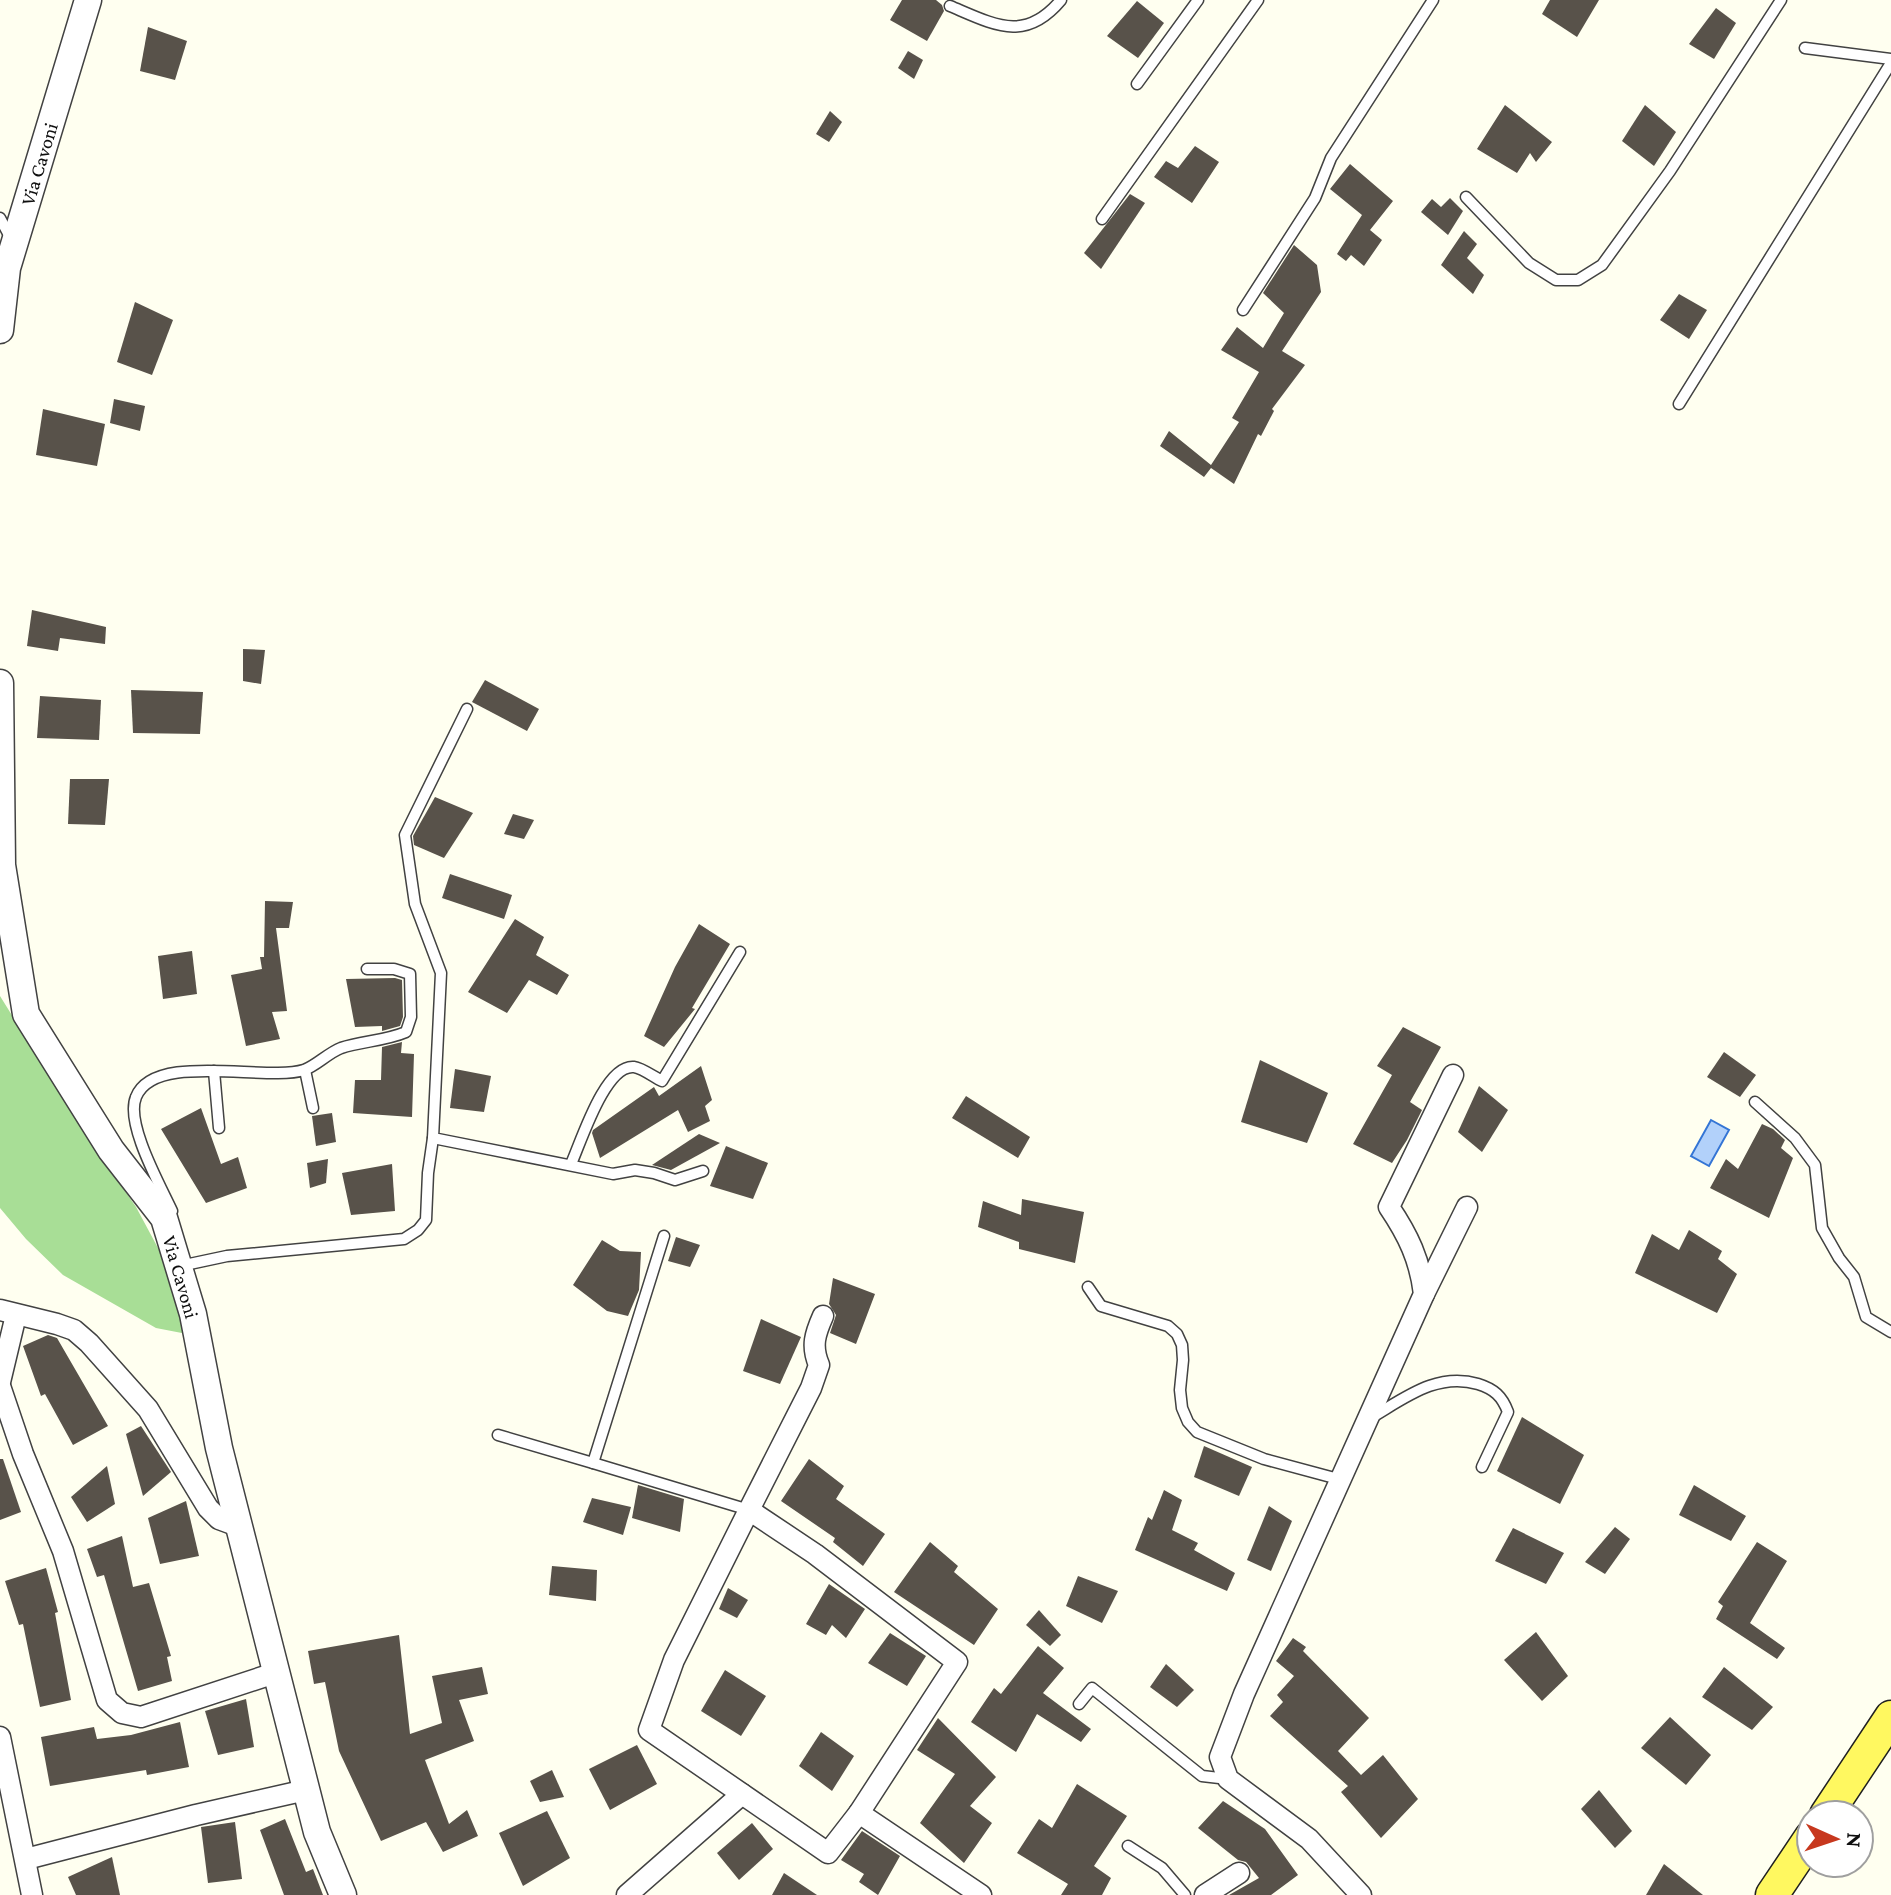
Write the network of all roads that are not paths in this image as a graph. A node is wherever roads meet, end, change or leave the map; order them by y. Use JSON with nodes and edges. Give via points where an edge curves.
{"nodes":[{"id":1,"x":88,"y":0,"type":"edge"},
{"id":2,"x":1061,"y":0,"type":"edge"},
{"id":3,"x":1198,"y":0,"type":"edge"},
{"id":4,"x":1258,"y":0,"type":"edge"},
{"id":5,"x":1433,"y":0,"type":"edge"},
{"id":6,"x":1781,"y":0,"type":"edge"},
{"id":7,"x":950,"y":6,"type":"dead end"},
{"id":8,"x":1805,"y":48,"type":"dead end"},
{"id":9,"x":1891,"y":61,"type":"edge"},
{"id":10,"x":1137,"y":84,"type":"dead end"},
{"id":11,"x":1466,"y":197,"type":"dead end"},
{"id":12,"x":0,"y":218,"type":"edge"},
{"id":13,"x":1102,"y":219,"type":"dead end"},
{"id":14,"x":14,"y":245,"type":"junction"},
{"id":15,"x":1243,"y":310,"type":"dead end"},
{"id":16,"x":0,"y":330,"type":"edge"},
{"id":17,"x":1679,"y":404,"type":"dead end"},
{"id":18,"x":0,"y":683,"type":"edge"},
{"id":19,"x":467,"y":709,"type":"dead end"},
{"id":20,"x":740,"y":952,"type":"dead end"},
{"id":21,"x":367,"y":969,"type":"dead end"},
{"id":22,"x":305,"y":1070,"type":"junction"},
{"id":23,"x":214,"y":1071,"type":"junction"},
{"id":24,"x":1453,"y":1075,"type":"dead end"},
{"id":25,"x":1755,"y":1102,"type":"dead end"},
{"id":26,"x":313,"y":1108,"type":"dead end"},
{"id":27,"x":219,"y":1128,"type":"dead end"},
{"id":28,"x":433,"y":1138,"type":"junction"},
{"id":29,"x":571,"y":1164,"type":"junction"},
{"id":30,"x":703,"y":1171,"type":"dead end"},
{"id":31,"x":1467,"y":1207,"type":"dead end"},
{"id":32,"x":664,"y":1236,"type":"dead end"},
{"id":33,"x":177,"y":1261,"type":"junction"},
{"id":34,"x":1088,"y":1287,"type":"dead end"},
{"id":35,"x":1424,"y":1294,"type":"junction"},
{"id":36,"x":8,"y":1313,"type":"edge"},
{"id":37,"x":823,"y":1316,"type":"dead end"},
{"id":38,"x":1891,"y":1332,"type":"edge"},
{"id":39,"x":0,"y":1384,"type":"edge"},
{"id":40,"x":1368,"y":1420,"type":"junction"},
{"id":41,"x":498,"y":1435,"type":"dead end"},
{"id":42,"x":593,"y":1463,"type":"junction"},
{"id":43,"x":1482,"y":1467,"type":"dead end"},
{"id":44,"x":1342,"y":1480,"type":"junction"},
{"id":45,"x":749,"y":1510,"type":"junction"},
{"id":46,"x":238,"y":1526,"type":"junction"},
{"id":47,"x":275,"y":1673,"type":"junction"},
{"id":48,"x":1079,"y":1704,"type":"dead end"},
{"id":49,"x":1886,"y":1734,"type":"edge"},
{"id":50,"x":0,"y":1737,"type":"edge"},
{"id":51,"x":1228,"y":1779,"type":"junction"},
{"id":52,"x":306,"y":1790,"type":"junction"},
{"id":53,"x":742,"y":1794,"type":"junction"},
{"id":54,"x":1838,"y":1799,"type":"edge"},
{"id":55,"x":859,"y":1813,"type":"junction"},
{"id":56,"x":1128,"y":1846,"type":"dead end"},
{"id":57,"x":26,"y":1859,"type":"junction"},
{"id":58,"x":1795,"y":1861,"type":"edge"},
{"id":59,"x":1239,"y":1873,"type":"dead end"},
{"id":60,"x":32,"y":1895,"type":"edge"},
{"id":61,"x":343,"y":1895,"type":"edge"},
{"id":62,"x":627,"y":1895,"type":"edge"},
{"id":63,"x":981,"y":1895,"type":"edge"},
{"id":64,"x":1185,"y":1895,"type":"edge"},
{"id":65,"x":1205,"y":1895,"type":"edge"},
{"id":66,"x":1361,"y":1895,"type":"edge"},
{"id":67,"x":1772,"y":1895,"type":"edge"}],
"edges":[{"from":1,"to":14,"type":"street","name":"Via Cavoni"},
{"from":2,"to":7,"type":"lane","via":[[1046,18],[1007,28]]},
{"from":3,"to":10,"type":"lane"},
{"from":4,"to":13,"type":"lane"},
{"from":5,"to":15,"type":"lane","via":[[1331,158],[1315,198]]},
{"from":6,"to":11,"type":"lane","via":[[1602,265],[1578,280],[1556,280],[1529,263]]},
{"from":8,"to":9,"type":"lane"},
{"from":9,"to":17,"type":"lane"},
{"from":12,"to":14,"type":"lane"},
{"from":14,"to":16,"type":"street","name":"Via Cavoni"},
{"from":18,"to":33,"type":"street","name":"Via Cavoni","via":[[2,865],[26,1014],[111,1150],[164,1218]]},
{"from":19,"to":28,"type":"lane","via":[[405,835],[415,904],[441,973]]},
{"from":20,"to":29,"type":"lane","via":[[662,1081],[635,1067],[608,1080]]},
{"from":21,"to":22,"type":"lane","via":[[410,974],[406,1032],[340,1048]]},
{"from":22,"to":23,"type":"lane"},
{"from":22,"to":26,"type":"lane"},
{"from":23,"to":27,"type":"lane"},
{"from":23,"to":33,"type":"lane","via":[[155,1077],[136,1094],[132,1111],[179,1233]]},
{"from":24,"to":35,"type":"street","via":[[1389,1207],[1421,1269]]},
{"from":25,"to":38,"type":"lane","via":[[1815,1165],[1822,1228],[1854,1277],[1866,1317]]},
{"from":28,"to":29,"type":"lane"},
{"from":28,"to":33,"type":"lane","via":[[426,1220],[404,1239]]},
{"from":29,"to":30,"type":"lane","via":[[613,1174],[645,1171],[675,1180]]},
{"from":31,"to":35,"type":"street"},
{"from":32,"to":42,"type":"lane"},
{"from":33,"to":46,"type":"street","name":"Via Cavoni"},
{"from":34,"to":44,"type":"lane","via":[[1101,1306],[1168,1326],[1177,1334],[1182,1345],[1182,1408],[1197,1432],[1264,1459]]},
{"from":35,"to":40,"type":"street"},
{"from":36,"to":39,"type":"street"},
{"from":36,"to":46,"type":"street","via":[[74,1330],[89,1343],[148,1409],[208,1508]]},
{"from":37,"to":45,"type":"street","via":[[815,1336],[813,1351],[819,1365],[811,1388]]},
{"from":39,"to":47,"type":"street","via":[[63,1551],[107,1700],[122,1713],[141,1717]]},
{"from":40,"to":43,"type":"lane","via":[[1439,1382],[1455,1380],[1492,1389],[1508,1412]]},
{"from":40,"to":44,"type":"street"},
{"from":41,"to":42,"type":"lane"},
{"from":42,"to":45,"type":"lane"},
{"from":44,"to":51,"type":"street","via":[[1244,1694],[1220,1757]]},
{"from":45,"to":53,"type":"street","via":[[674,1660],[649,1730]]},
{"from":45,"to":55,"type":"street","via":[[957,1662]]},
{"from":46,"to":47,"type":"street","name":"Via Cavoni"},
{"from":47,"to":52,"type":"street","name":"Via Cavoni"},
{"from":48,"to":51,"type":"lane","via":[[1092,1688],[1202,1776]]},
{"from":49,"to":54,"type":"main road"},
{"from":50,"to":57,"type":"street"},
{"from":51,"to":66,"type":"street","via":[[1309,1839]]},
{"from":52,"to":57,"type":"street"},
{"from":52,"to":61,"type":"street","name":"Via Cavoni"},
{"from":53,"to":55,"type":"street","via":[[828,1853]]},
{"from":53,"to":62,"type":"street"},
{"from":55,"to":63,"type":"street"},
{"from":56,"to":64,"type":"lane","via":[[1162,1868]]},
{"from":57,"to":60,"type":"street"},
{"from":58,"to":67,"type":"main road"},
{"from":59,"to":65,"type":"street"}]}
